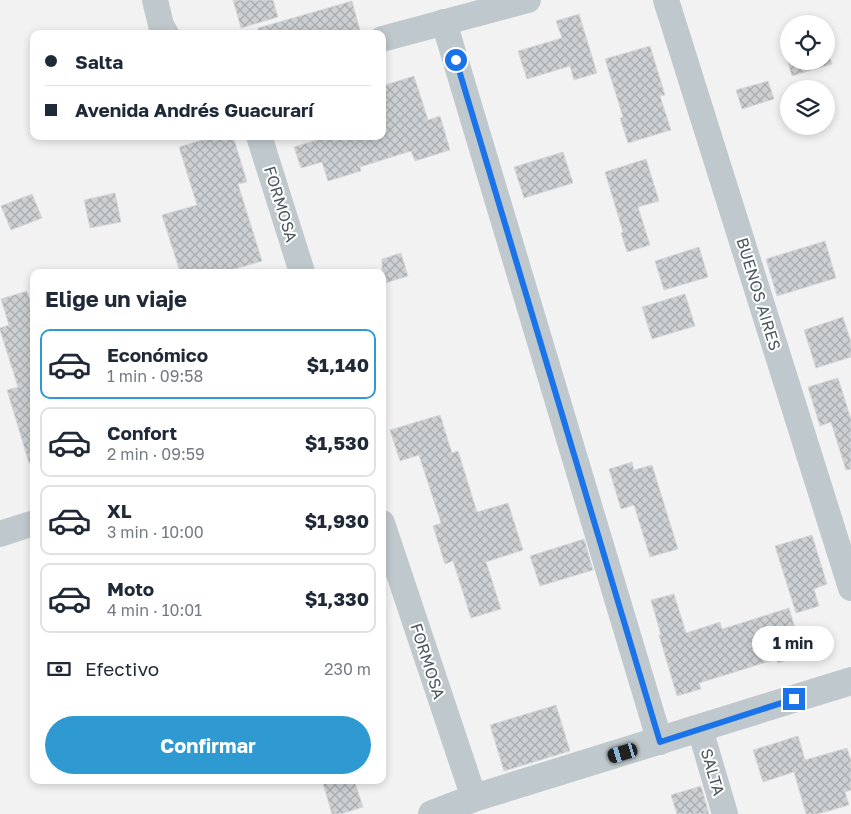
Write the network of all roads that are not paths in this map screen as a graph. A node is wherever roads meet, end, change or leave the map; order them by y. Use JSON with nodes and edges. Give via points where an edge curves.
{"nodes":[{"id":1,"x":155,"y":0,"type":"edge"},
{"id":2,"x":528,"y":0,"type":"edge"},
{"id":3,"x":666,"y":0,"type":"edge"},
{"id":4,"x":444,"y":22,"type":"junction"},
{"id":5,"x":164,"y":30,"type":"edge"},
{"id":6,"x":386,"y":37,"type":"edge"},
{"id":7,"x":260,"y":140,"type":"edge"},
{"id":8,"x":301,"y":269,"type":"edge"},
{"id":9,"x":30,"y":524,"type":"edge"},
{"id":10,"x":0,"y":534,"type":"edge"},
{"id":11,"x":386,"y":535,"type":"edge"},
{"id":12,"x":851,"y":588,"type":"edge"},
{"id":13,"x":851,"y":681,"type":"edge"},
{"id":14,"x":700,"y":729,"type":"junction"},
{"id":15,"x":660,"y":742,"type":"junction"},
{"id":16,"x":474,"y":798,"type":"junction"},
{"id":17,"x":438,"y":813,"type":"edge"},
{"id":18,"x":725,"y":814,"type":"edge"}],
"edges":[{"from":1,"to":5,"type":"street"},
{"from":2,"to":4,"type":"street"},
{"from":3,"to":12,"type":"street","name":"BUENOS AIRES"},
{"from":4,"to":6,"type":"street"},
{"from":4,"to":15,"type":"street"},
{"from":7,"to":8,"type":"street","name":"FORMOSA"},
{"from":9,"to":10,"type":"street"},
{"from":11,"to":16,"type":"street","name":"FORMOSA"},
{"from":13,"to":14,"type":"street"},
{"from":14,"to":15,"type":"street"},
{"from":14,"to":18,"type":"street","name":"SALTA"},
{"from":15,"to":16,"type":"street"},
{"from":16,"to":17,"type":"street"}]}
